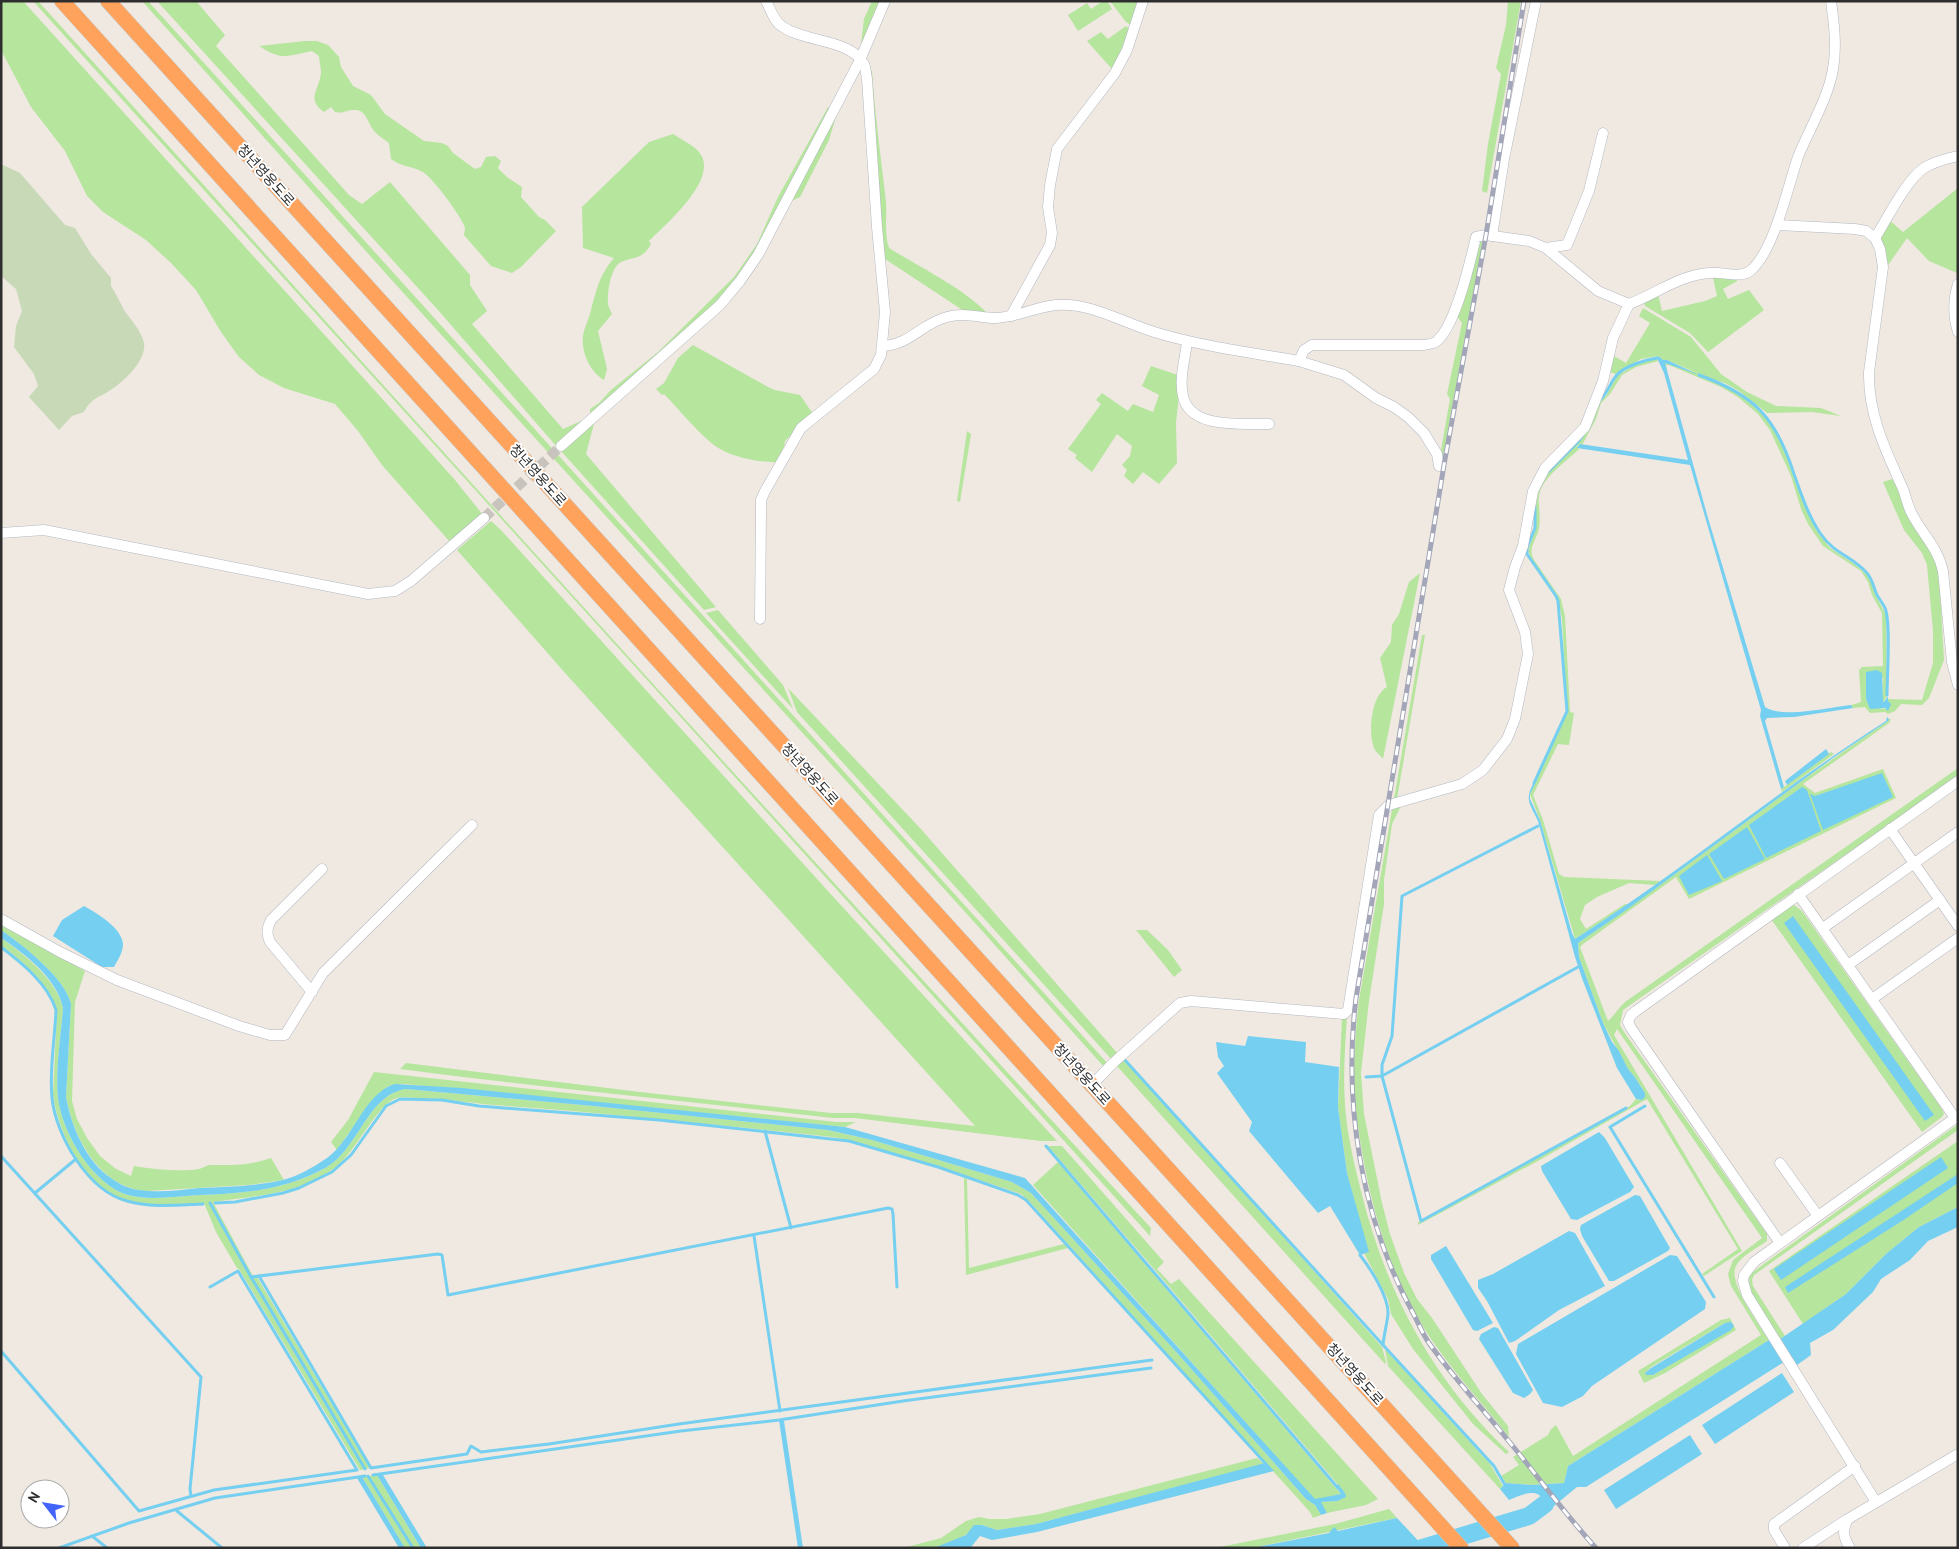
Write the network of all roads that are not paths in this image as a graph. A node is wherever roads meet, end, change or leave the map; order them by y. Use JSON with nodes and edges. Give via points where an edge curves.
{"nodes":[{"id":1,"x":62,"y":1,"type":"edge"},
{"id":2,"x":108,"y":1,"type":"edge"},
{"id":3,"x":766,"y":1,"type":"edge"},
{"id":4,"x":885,"y":1,"type":"edge"},
{"id":5,"x":1143,"y":1,"type":"edge"},
{"id":6,"x":1536,"y":1,"type":"edge"},
{"id":7,"x":1830,"y":1,"type":"edge"},
{"id":8,"x":860,"y":60,"type":"junction"},
{"id":9,"x":1603,"y":132,"type":"dead end"},
{"id":10,"x":1958,"y":156,"type":"edge"},
{"id":11,"x":1777,"y":225,"type":"junction"},
{"id":12,"x":1492,"y":236,"type":"junction"},
{"id":13,"x":1875,"y":238,"type":"junction"},
{"id":14,"x":1546,"y":248,"type":"junction"},
{"id":15,"x":1958,"y":284,"type":"edge"},
{"id":16,"x":1629,"y":304,"type":"junction"},
{"id":17,"x":1011,"y":316,"type":"junction"},
{"id":18,"x":1958,"y":332,"type":"edge"},
{"id":19,"x":1187,"y":342,"type":"junction"},
{"id":20,"x":883,"y":346,"type":"junction"},
{"id":21,"x":1299,"y":361,"type":"junction"},
{"id":22,"x":1269,"y":424,"type":"dead end"},
{"id":23,"x":561,"y":446,"type":"tunnel mouth"},
{"id":24,"x":1439,"y":466,"type":"dead end"},
{"id":25,"x":484,"y":518,"type":"tunnel mouth"},
{"id":26,"x":1,"y":533,"type":"edge"},
{"id":27,"x":760,"y":619,"type":"dead end"},
{"id":28,"x":1958,"y":685,"type":"edge"},
{"id":29,"x":1958,"y":781,"type":"edge"},
{"id":30,"x":472,"y":825,"type":"dead end"},
{"id":31,"x":1890,"y":829,"type":"junction"},
{"id":32,"x":1958,"y":832,"type":"edge"},
{"id":33,"x":1914,"y":864,"type":"junction"},
{"id":34,"x":322,"y":869,"type":"dead end"},
{"id":35,"x":1798,"y":894,"type":"junction"},
{"id":36,"x":1940,"y":900,"type":"junction"},
{"id":37,"x":1,"y":918,"type":"edge"},
{"id":38,"x":1958,"y":926,"type":"edge"},
{"id":39,"x":1823,"y":928,"type":"junction"},
{"id":40,"x":1958,"y":938,"type":"edge"},
{"id":41,"x":1848,"y":965,"type":"junction"},
{"id":42,"x":312,"y":992,"type":"junction"},
{"id":43,"x":1872,"y":999,"type":"junction"},
{"id":44,"x":1092,"y":1085,"type":"junction"},
{"id":45,"x":1956,"y":1117,"type":"edge"},
{"id":46,"x":1780,"y":1163,"type":"dead end"},
{"id":47,"x":1818,"y":1216,"type":"junction"},
{"id":48,"x":1780,"y":1243,"type":"junction"},
{"id":49,"x":1958,"y":1454,"type":"edge"},
{"id":50,"x":1854,"y":1466,"type":"junction"},
{"id":51,"x":1876,"y":1502,"type":"junction"},
{"id":52,"x":1848,"y":1519,"type":"junction"},
{"id":53,"x":1461,"y":1548,"type":"edge"},
{"id":54,"x":1512,"y":1548,"type":"edge"},
{"id":55,"x":1785,"y":1548,"type":"edge"},
{"id":56,"x":1803,"y":1548,"type":"edge"},
{"id":57,"x":1850,"y":1548,"type":"edge"}],
"edges":[{"from":1,"to":53,"type":"highway"},
{"from":2,"to":44,"type":"highway","name":"청년영웅도로"},
{"from":3,"to":8,"type":"street","via":[[782,27],[844,48]]},
{"from":4,"to":8,"type":"street"},
{"from":5,"to":17,"type":"street","via":[[1127,50],[1115,73],[1057,148],[1048,206],[1052,233],[1050,244]]},
{"from":6,"to":12,"type":"street"},
{"from":7,"to":11,"type":"street","via":[[1834,68],[1798,157]]},
{"from":8,"to":20,"type":"street","via":[[867,79],[886,312]]},
{"from":8,"to":23,"type":"street","via":[[758,255],[740,282],[720,305]]},
{"from":9,"to":14,"type":"street","via":[[1589,191],[1568,245]]},
{"from":10,"to":13,"type":"street","via":[[1922,169],[1905,189]]},
{"from":11,"to":13,"type":"street","via":[[1855,229],[1866,231]]},
{"from":11,"to":16,"type":"street","via":[[1760,260],[1749,272],[1710,272],[1662,287]]},
{"from":12,"to":14,"type":"street","via":[[1529,241]]},
{"from":12,"to":21,"type":"street","via":[[1476,238],[1454,309],[1446,330],[1437,342],[1424,345],[1312,345],[1304,350]]},
{"from":13,"to":28,"type":"street","via":[[1883,267],[1869,372],[1873,414],[1911,513],[1940,557],[1952,662]]},
{"from":14,"to":16,"type":"street","via":[[1598,291]]},
{"from":15,"to":18,"type":"street","via":[[1954,304]]},
{"from":16,"to":44,"type":"street","via":[[1613,338],[1603,381],[1585,427],[1544,468],[1533,491],[1523,546],[1510,590],[1525,632],[1528,654],[1515,719],[1507,739],[1483,770],[1462,784],[1389,805],[1379,815],[1348,1010],[1344,1014],[1191,1001],[1180,1003]]},
{"from":17,"to":19,"type":"street","via":[[1055,305],[1073,305]]},
{"from":17,"to":20,"type":"street","via":[[948,316],[895,346]]},
{"from":19,"to":21,"type":"street"},
{"from":19,"to":22,"type":"street","via":[[1182,383],[1188,410],[1202,419]]},
{"from":20,"to":27,"type":"street","via":[[874,369],[801,428],[765,491],[761,500]]},
{"from":21,"to":24,"type":"street","via":[[1344,375],[1408,417],[1424,433],[1437,454]]},
{"from":25,"to":26,"type":"street","via":[[411,581],[395,591],[368,594],[44,530]]},
{"from":29,"to":31,"type":"street"},
{"from":30,"to":42,"type":"street","via":[[323,973]]},
{"from":31,"to":33,"type":"street"},
{"from":31,"to":35,"type":"street"},
{"from":32,"to":33,"type":"street"},
{"from":33,"to":36,"type":"street"},
{"from":33,"to":39,"type":"street"},
{"from":34,"to":42,"type":"street","via":[[271,920],[267,928],[270,942]]},
{"from":35,"to":39,"type":"street"},
{"from":35,"to":48,"type":"street","via":[[1631,1015],[1628,1022]]},
{"from":36,"to":38,"type":"street"},
{"from":36,"to":41,"type":"street"},
{"from":37,"to":42,"type":"street","via":[[116,980],[270,1035],[285,1035]]},
{"from":39,"to":41,"type":"street"},
{"from":40,"to":43,"type":"street"},
{"from":41,"to":43,"type":"street"},
{"from":43,"to":45,"type":"street"},
{"from":44,"to":54,"type":"highway","name":"청년영웅도로"},
{"from":45,"to":47,"type":"street"},
{"from":46,"to":47,"type":"street"},
{"from":47,"to":48,"type":"street"},
{"from":48,"to":50,"type":"street","via":[[1748,1268],[1743,1281],[1747,1295]]},
{"from":49,"to":51,"type":"street"},
{"from":50,"to":51,"type":"street"},
{"from":50,"to":55,"type":"street","via":[[1774,1524]]},
{"from":51,"to":52,"type":"street"},
{"from":52,"to":56,"type":"street"},
{"from":52,"to":57,"type":"street","via":[[1843,1535]]}]}
